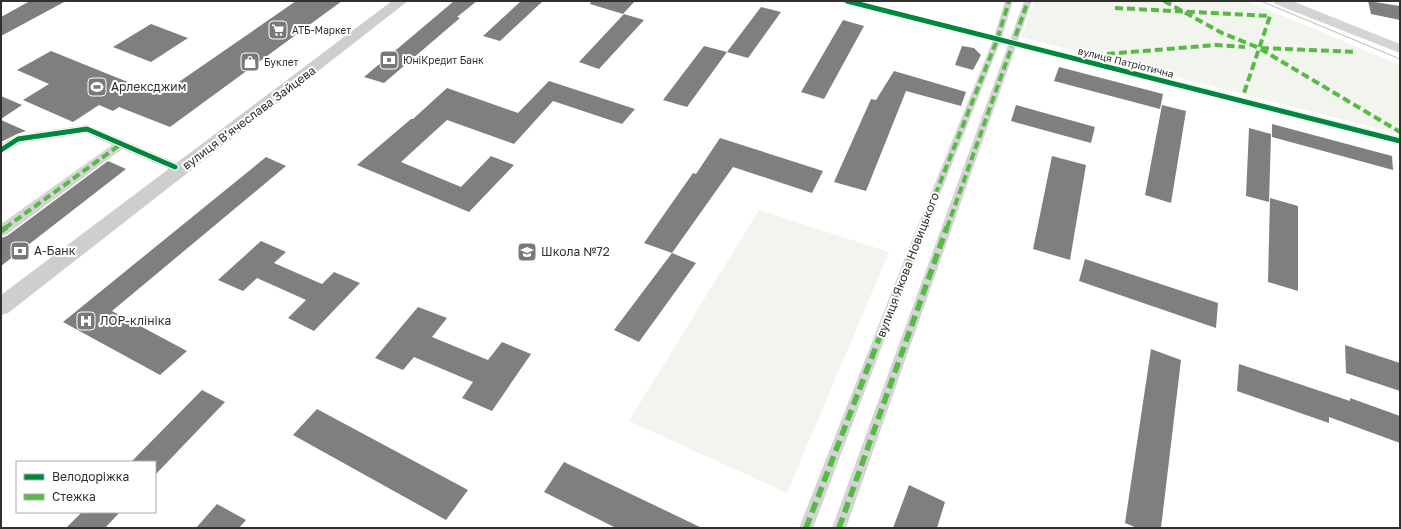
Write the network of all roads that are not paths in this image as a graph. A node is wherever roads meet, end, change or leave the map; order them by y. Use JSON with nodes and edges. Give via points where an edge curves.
{"nodes":[{"id":1,"x":393,"y":1,"type":"edge"},
{"id":2,"x":401,"y":1,"type":"edge"},
{"id":3,"x":847,"y":1,"type":"edge"},
{"id":4,"x":1009,"y":1,"type":"edge"},
{"id":5,"x":1028,"y":1,"type":"edge"},
{"id":6,"x":1280,"y":1,"type":"edge"},
{"id":7,"x":997,"y":40,"type":"junction"},
{"id":8,"x":1013,"y":44,"type":"junction"},
{"id":9,"x":1400,"y":49,"type":"edge"},
{"id":10,"x":1400,"y":141,"type":"edge"},
{"id":11,"x":121,"y":144,"type":"junction"},
{"id":12,"x":1,"y":150,"type":"edge"},
{"id":13,"x":175,"y":167,"type":"junction"},
{"id":14,"x":1,"y":231,"type":"edge"},
{"id":15,"x":1,"y":293,"type":"edge"},
{"id":16,"x":1,"y":307,"type":"edge"},
{"id":17,"x":806,"y":528,"type":"edge"},
{"id":18,"x":839,"y":528,"type":"edge"}],
"edges":[{"from":1,"to":13,"type":"main road","name":"вулиця Вʼячеслава Зайцева"},
{"from":2,"to":16,"type":"main road","name":"вулиця Вʼячеслава Зайцева"},
{"from":3,"to":7,"type":"street","name":"вулиця Патріотична"},
{"from":4,"to":7,"type":"street","name":"вулиця Якова Новицького"},
{"from":5,"to":8,"type":"street","name":"вулиця Якова Новицького"},
{"from":6,"to":9,"type":"street"},
{"from":7,"to":8,"type":"street","name":"вулиця Патріотична"},
{"from":7,"to":17,"type":"street","name":"вулиця Якова Новицького"},
{"from":8,"to":10,"type":"street","name":"вулиця Патріотична"},
{"from":8,"to":18,"type":"street","name":"вулиця Якова Новицького"},
{"from":11,"to":12,"type":"street","via":[[87,129],[18,139]]},
{"from":11,"to":13,"type":"street"},
{"from":11,"to":14,"type":"street"},
{"from":13,"to":15,"type":"main road","name":"вулиця Вʼячеслава Зайцева"}]}
